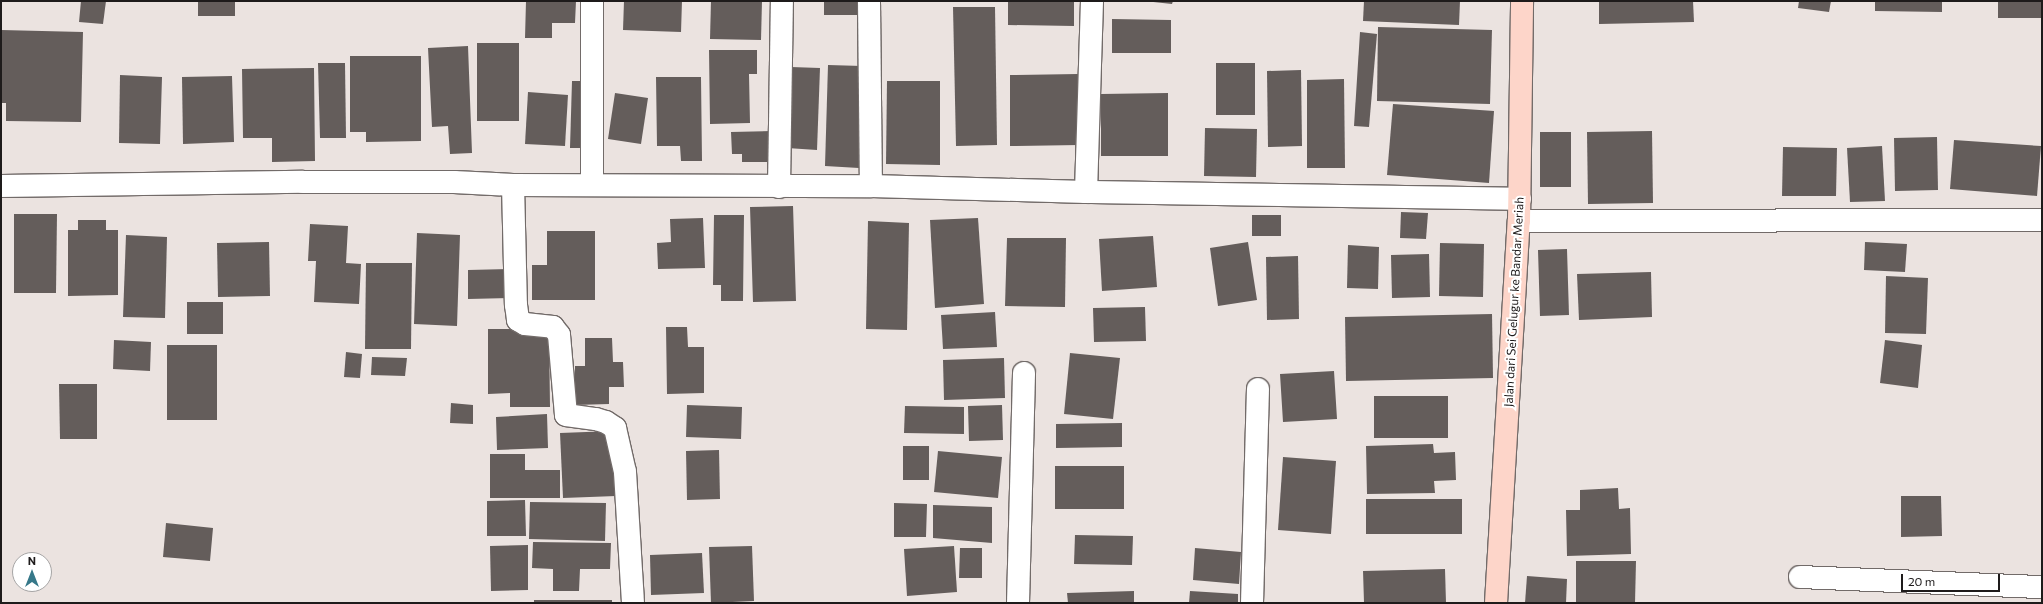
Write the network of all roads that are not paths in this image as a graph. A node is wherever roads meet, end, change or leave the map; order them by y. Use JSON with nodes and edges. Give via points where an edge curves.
{"nodes":[{"id":1,"x":592,"y":1,"type":"edge"},
{"id":2,"x":782,"y":1,"type":"edge"},
{"id":3,"x":869,"y":1,"type":"edge"},
{"id":4,"x":1092,"y":1,"type":"edge"},
{"id":5,"x":1522,"y":1,"type":"edge"},
{"id":6,"x":592,"y":184,"type":"junction"},
{"id":7,"x":513,"y":185,"type":"junction"},
{"id":8,"x":1,"y":186,"type":"edge"},
{"id":9,"x":871,"y":186,"type":"junction"},
{"id":10,"x":779,"y":187,"type":"junction"},
{"id":11,"x":1086,"y":192,"type":"junction"},
{"id":12,"x":1520,"y":199,"type":"junction"},
{"id":13,"x":2042,"y":220,"type":"edge"},
{"id":14,"x":1519,"y":222,"type":"junction"},
{"id":15,"x":1024,"y":373,"type":"dead end"},
{"id":16,"x":1258,"y":389,"type":"dead end"},
{"id":17,"x":1800,"y":577,"type":"dead end"},
{"id":18,"x":2042,"y":587,"type":"edge"},
{"id":19,"x":633,"y":603,"type":"edge"},
{"id":20,"x":1018,"y":603,"type":"edge"},
{"id":21,"x":1252,"y":603,"type":"edge"},
{"id":22,"x":1496,"y":603,"type":"edge"}],
"edges":[{"from":1,"to":6,"type":"street"},
{"from":2,"to":10,"type":"street"},
{"from":3,"to":9,"type":"street"},
{"from":4,"to":11,"type":"street"},
{"from":5,"to":12,"type":"main road","name":"Jalan dari Sei Gelugur ke Bandar Meriah"},
{"from":6,"to":7,"type":"street"},
{"from":6,"to":10,"type":"street"},
{"from":7,"to":8,"type":"street","via":[[454,182],[303,182]]},
{"from":7,"to":19,"type":"street","via":[[518,320],[525,324],[553,327],[559,335],[566,415],[596,419],[615,428],[625,472]]},
{"from":9,"to":10,"type":"street"},
{"from":9,"to":11,"type":"street"},
{"from":11,"to":12,"type":"street"},
{"from":12,"to":14,"type":"main road","name":"Jalan dari Sei Gelugur ke Bandar Meriah"},
{"from":13,"to":14,"type":"street"},
{"from":14,"to":22,"type":"main road","name":"Jalan dari Sei Gelugur ke Bandar Meriah"},
{"from":15,"to":20,"type":"street"},
{"from":16,"to":21,"type":"street"},
{"from":17,"to":18,"type":"street"}]}
